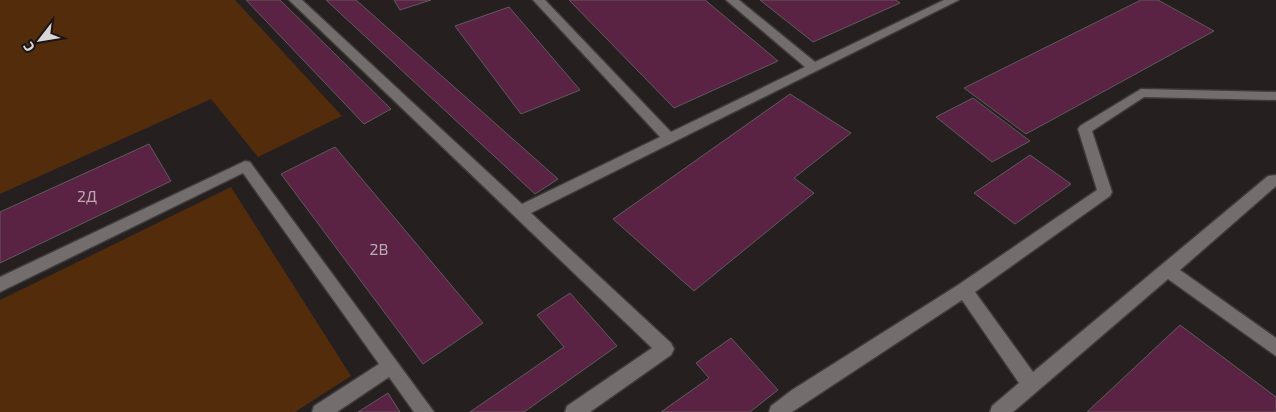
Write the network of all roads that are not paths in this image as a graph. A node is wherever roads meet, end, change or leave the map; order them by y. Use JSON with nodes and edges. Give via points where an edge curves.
{"nodes":[{"id":1,"x":295,"y":0,"type":"edge"},
{"id":2,"x":539,"y":0,"type":"edge"},
{"id":3,"x":732,"y":0,"type":"edge"},
{"id":4,"x":953,"y":0,"type":"edge"},
{"id":5,"x":933,"y":4,"type":"edge"},
{"id":6,"x":814,"y":68,"type":"junction"},
{"id":7,"x":1276,"y":96,"type":"edge"},
{"id":8,"x":670,"y":139,"type":"junction"},
{"id":9,"x":1273,"y":180,"type":"dead end"},
{"id":10,"x":520,"y":212,"type":"junction"},
{"id":11,"x":1168,"y":270,"type":"junction"},
{"id":12,"x":0,"y":285,"type":"edge"},
{"id":13,"x":964,"y":290,"type":"junction"},
{"id":14,"x":1276,"y":348,"type":"edge"},
{"id":15,"x":391,"y":366,"type":"junction"},
{"id":16,"x":1031,"y":384,"type":"junction"},
{"id":17,"x":321,"y":412,"type":"edge"},
{"id":18,"x":425,"y":412,"type":"edge"},
{"id":19,"x":574,"y":412,"type":"edge"},
{"id":20,"x":778,"y":412,"type":"edge"},
{"id":21,"x":999,"y":412,"type":"edge"}],
"edges":[{"from":1,"to":10,"type":"lane"},
{"from":2,"to":8,"type":"lane"},
{"from":3,"to":6,"type":"lane"},
{"from":4,"to":5,"type":"lane"},
{"from":5,"to":6,"type":"lane"},
{"from":6,"to":8,"type":"lane"},
{"from":7,"to":13,"type":"lane","via":[[1141,93],[1085,129],[1105,192]]},
{"from":8,"to":10,"type":"lane"},
{"from":9,"to":11,"type":"lane"},
{"from":10,"to":19,"type":"lane","via":[[665,349]]},
{"from":11,"to":14,"type":"lane"},
{"from":11,"to":16,"type":"lane"},
{"from":12,"to":15,"type":"lane","via":[[245,166]]},
{"from":13,"to":16,"type":"lane"},
{"from":13,"to":20,"type":"lane"},
{"from":15,"to":17,"type":"lane"},
{"from":15,"to":18,"type":"lane"},
{"from":16,"to":21,"type":"lane"}]}
